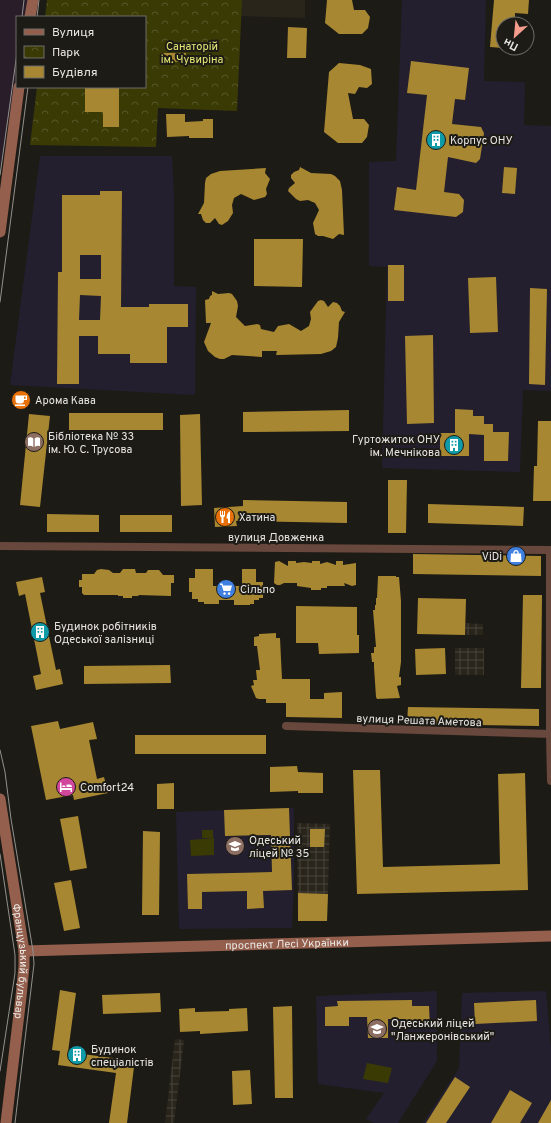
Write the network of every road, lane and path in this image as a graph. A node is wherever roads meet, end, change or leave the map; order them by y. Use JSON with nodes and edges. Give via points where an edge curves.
{"nodes":[{"id":1,"x":33,"y":0,"type":"edge"},
{"id":2,"x":30,"y":16,"type":"edge"},
{"id":3,"x":19,"y":88,"type":"edge"},
{"id":4,"x":0,"y":232,"type":"edge"},
{"id":5,"x":0,"y":546,"type":"edge"},
{"id":6,"x":551,"y":550,"type":"edge"},
{"id":7,"x":286,"y":726,"type":"dead end"},
{"id":8,"x":550,"y":734,"type":"edge"},
{"id":9,"x":551,"y":780,"type":"edge"},
{"id":10,"x":0,"y":799,"type":"edge"},
{"id":11,"x":551,"y":936,"type":"edge"},
{"id":12,"x":24,"y":951,"type":"junction"},
{"id":13,"x":6,"y":1123,"type":"edge"}],
"edges":[{"from":1,"to":2,"type":"street"},
{"from":3,"to":4,"type":"street"},
{"from":5,"to":6,"type":"street","name":"вулиця Довженка"},
{"from":6,"to":8,"type":"street"},
{"from":7,"to":8,"type":"street","name":"вулиця Решата Аметова"},
{"from":8,"to":9,"type":"street"},
{"from":10,"to":12,"type":"street","name":"Французький бульвар"},
{"from":11,"to":12,"type":"street","name":"проспект Лесі Українки"},
{"from":12,"to":13,"type":"street","name":"Французький бульвар","via":[[22,990]]}]}
